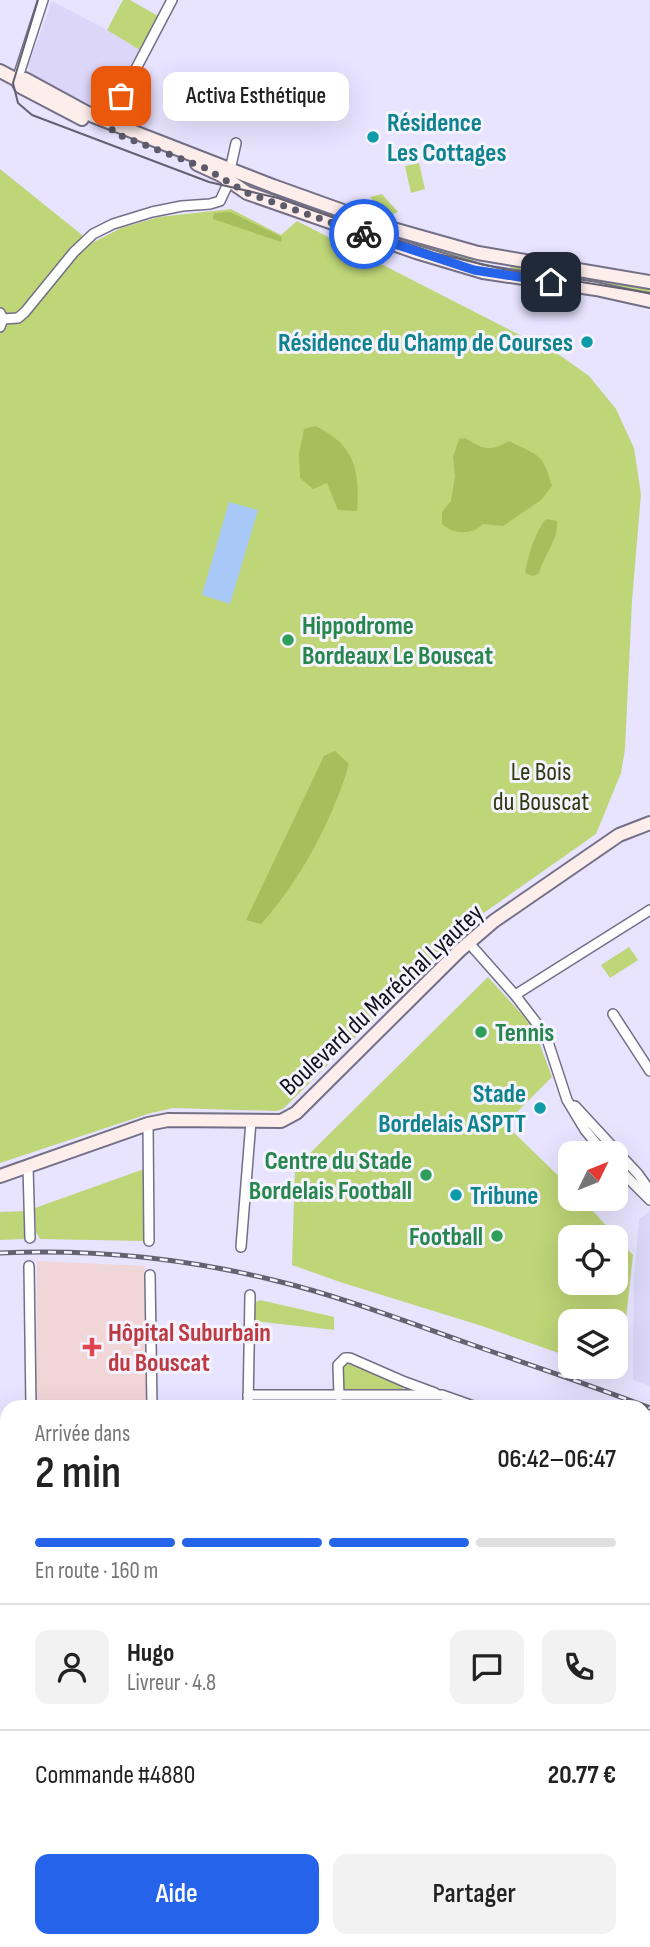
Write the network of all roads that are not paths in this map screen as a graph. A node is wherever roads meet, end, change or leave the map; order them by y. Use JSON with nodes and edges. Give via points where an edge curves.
{"nodes":[{"id":1,"x":43,"y":0,"type":"edge"},
{"id":2,"x":172,"y":0,"type":"edge"},
{"id":3,"x":0,"y":71,"type":"edge"},
{"id":4,"x":17,"y":80,"type":"junction"},
{"id":5,"x":111,"y":127,"type":"junction"},
{"id":6,"x":236,"y":143,"type":"dead end"},
{"id":7,"x":229,"y":175,"type":"junction"},
{"id":8,"x":493,"y":256,"type":"junction"},
{"id":9,"x":492,"y":274,"type":"junction"},
{"id":10,"x":650,"y":282,"type":"edge"},
{"id":11,"x":650,"y":301,"type":"edge"},
{"id":12,"x":1,"y":320,"type":"edge"},
{"id":13,"x":650,"y":824,"type":"edge"},
{"id":14,"x":650,"y":910,"type":"edge"},
{"id":15,"x":469,"y":943,"type":"junction"},
{"id":16,"x":515,"y":995,"type":"junction"},
{"id":17,"x":613,"y":1014,"type":"dead end"},
{"id":18,"x":650,"y":1071,"type":"edge"},
{"id":19,"x":251,"y":1121,"type":"junction"},
{"id":20,"x":148,"y":1124,"type":"junction"},
{"id":21,"x":601,"y":1141,"type":"edge"},
{"id":22,"x":28,"y":1167,"type":"junction"},
{"id":23,"x":628,"y":1170,"type":"edge"},
{"id":24,"x":0,"y":1176,"type":"edge"},
{"id":25,"x":628,"y":1176,"type":"edge"},
{"id":26,"x":645,"y":1189,"type":"edge"},
{"id":27,"x":650,"y":1200,"type":"edge"},
{"id":28,"x":30,"y":1238,"type":"dead end"},
{"id":29,"x":149,"y":1241,"type":"dead end"},
{"id":30,"x":241,"y":1247,"type":"dead end"},
{"id":31,"x":29,"y":1266,"type":"dead end"},
{"id":32,"x":150,"y":1275,"type":"dead end"},
{"id":33,"x":250,"y":1295,"type":"dead end"},
{"id":34,"x":248,"y":1395,"type":"junction"},
{"id":35,"x":442,"y":1395,"type":"junction"},
{"id":36,"x":339,"y":1396,"type":"junction"},
{"id":37,"x":31,"y":1400,"type":"edge"},
{"id":38,"x":152,"y":1400,"type":"edge"},
{"id":39,"x":248,"y":1400,"type":"edge"},
{"id":40,"x":456,"y":1400,"type":"edge"}],
"edges":[{"from":1,"to":4,"type":"street"},
{"from":2,"to":5,"type":"street"},
{"from":3,"to":4,"type":"street"},
{"from":4,"to":5,"type":"street","via":[[25,79]]},
{"from":4,"to":5,"type":"street","via":[[21,87],[79,118]]},
{"from":5,"to":7,"type":"street"},
{"from":6,"to":7,"type":"street"},
{"from":7,"to":8,"type":"street","via":[[438,243]]},
{"from":7,"to":9,"type":"street","via":[[257,197]]},
{"from":7,"to":12,"type":"street","via":[[218,202],[130,218],[93,234],[25,313]]},
{"from":8,"to":9,"type":"street"},
{"from":8,"to":10,"type":"street"},
{"from":9,"to":11,"type":"street"},
{"from":13,"to":15,"type":"street","name":"Boulevard du Maréchal Lyautey","via":[[619,835],[594,851]]},
{"from":14,"to":16,"type":"street"},
{"from":15,"to":16,"type":"street"},
{"from":15,"to":19,"type":"street","name":"Boulevard du Maréchal Lyautey","via":[[296,1113],[281,1121]]},
{"from":16,"to":21,"type":"street","via":[[547,1039],[574,1112]]},
{"from":17,"to":18,"type":"street"},
{"from":19,"to":20,"type":"street","name":"Boulevard du Maréchal Lyautey"},
{"from":19,"to":30,"type":"street"},
{"from":20,"to":22,"type":"street","name":"Boulevard du Maréchal Lyautey"},
{"from":20,"to":29,"type":"street"},
{"from":22,"to":24,"type":"street","name":"Boulevard du Maréchal Lyautey"},
{"from":22,"to":28,"type":"street"},
{"from":23,"to":26,"type":"street"},
{"from":25,"to":26,"type":"street"},
{"from":26,"to":27,"type":"street"},
{"from":31,"to":37,"type":"street"},
{"from":32,"to":38,"type":"street"},
{"from":33,"to":34,"type":"street"},
{"from":34,"to":36,"type":"street"},
{"from":34,"to":39,"type":"street"},
{"from":35,"to":36,"type":"street"},
{"from":35,"to":36,"type":"street","via":[[345,1358],[338,1365]]},
{"from":35,"to":40,"type":"street"}]}
